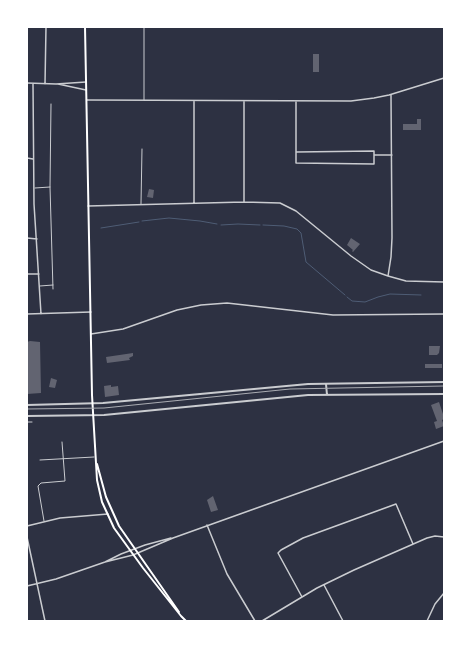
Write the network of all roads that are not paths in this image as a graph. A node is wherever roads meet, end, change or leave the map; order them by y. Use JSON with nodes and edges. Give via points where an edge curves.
{"nodes":[{"id":1,"x":46,"y":27,"type":"edge"},
{"id":2,"x":84,"y":27,"type":"edge"},
{"id":3,"x":144,"y":27,"type":"edge"},
{"id":4,"x":444,"y":78,"type":"edge"},
{"id":5,"x":86,"y":82,"type":"junction"},
{"id":6,"x":27,"y":83,"type":"edge"},
{"id":7,"x":33,"y":84,"type":"junction"},
{"id":8,"x":45,"y":84,"type":"junction"},
{"id":9,"x":56,"y":84,"type":"junction"},
{"id":10,"x":86,"y":90,"type":"junction"},
{"id":11,"x":390,"y":94,"type":"junction"},
{"id":12,"x":86,"y":100,"type":"junction"},
{"id":13,"x":144,"y":101,"type":"junction"},
{"id":14,"x":194,"y":101,"type":"junction"},
{"id":15,"x":244,"y":101,"type":"junction"},
{"id":16,"x":296,"y":101,"type":"junction"},
{"id":17,"x":51,"y":104,"type":"dead end"},
{"id":18,"x":142,"y":149,"type":"dead end"},
{"id":19,"x":296,"y":152,"type":"junction"},
{"id":20,"x":374,"y":155,"type":"junction"},
{"id":21,"x":392,"y":155,"type":"junction"},
{"id":22,"x":27,"y":158,"type":"edge"},
{"id":23,"x":34,"y":159,"type":"junction"},
{"id":24,"x":50,"y":187,"type":"junction"},
{"id":25,"x":34,"y":188,"type":"junction"},
{"id":26,"x":244,"y":202,"type":"junction"},
{"id":27,"x":141,"y":204,"type":"junction"},
{"id":28,"x":194,"y":204,"type":"junction"},
{"id":29,"x":88,"y":206,"type":"junction"},
{"id":30,"x":27,"y":238,"type":"edge"},
{"id":31,"x":37,"y":239,"type":"junction"},
{"id":32,"x":27,"y":274,"type":"edge"},
{"id":33,"x":39,"y":274,"type":"junction"},
{"id":34,"x":388,"y":276,"type":"junction"},
{"id":35,"x":444,"y":282,"type":"edge"},
{"id":36,"x":53,"y":285,"type":"junction"},
{"id":37,"x":40,"y":286,"type":"junction"},
{"id":38,"x":53,"y":289,"type":"dead end"},
{"id":39,"x":91,"y":312,"type":"junction"},
{"id":40,"x":27,"y":314,"type":"edge"},
{"id":41,"x":41,"y":314,"type":"junction"},
{"id":42,"x":444,"y":314,"type":"edge"},
{"id":43,"x":91,"y":334,"type":"junction"},
{"id":44,"x":444,"y":382,"type":"edge"},
{"id":45,"x":326,"y":384,"type":"junction"},
{"id":46,"x":444,"y":394,"type":"edge"},
{"id":47,"x":327,"y":395,"type":"junction"},
{"id":48,"x":93,"y":403,"type":"junction"},
{"id":49,"x":27,"y":405,"type":"edge"},
{"id":50,"x":93,"y":415,"type":"junction"},
{"id":51,"x":27,"y":416,"type":"edge"},
{"id":52,"x":27,"y":422,"type":"edge"},
{"id":53,"x":32,"y":422,"type":"dead end"},
{"id":54,"x":444,"y":441,"type":"edge"},
{"id":55,"x":62,"y":442,"type":"dead end"},
{"id":56,"x":95,"y":457,"type":"junction"},
{"id":57,"x":63,"y":459,"type":"junction"},
{"id":58,"x":40,"y":460,"type":"dead end"},
{"id":59,"x":108,"y":514,"type":"junction"},
{"id":60,"x":44,"y":521,"type":"junction"},
{"id":61,"x":27,"y":526,"type":"edge"},
{"id":62,"x":207,"y":526,"type":"junction"},
{"id":63,"x":27,"y":537,"type":"edge"},
{"id":64,"x":444,"y":537,"type":"edge"},
{"id":65,"x":173,"y":538,"type":"junction"},
{"id":66,"x":412,"y":544,"type":"junction"},
{"id":67,"x":135,"y":549,"type":"junction"},
{"id":68,"x":130,"y":551,"type":"junction"},
{"id":69,"x":138,"y":553,"type":"junction"},
{"id":70,"x":133,"y":554,"type":"junction"},
{"id":71,"x":105,"y":562,"type":"junction"},
{"id":72,"x":37,"y":584,"type":"junction"},
{"id":73,"x":324,"y":585,"type":"junction"},
{"id":74,"x":27,"y":586,"type":"edge"},
{"id":75,"x":444,"y":593,"type":"edge"},
{"id":76,"x":302,"y":597,"type":"junction"},
{"id":77,"x":181,"y":616,"type":"junction"},
{"id":78,"x":45,"y":621,"type":"edge"},
{"id":79,"x":186,"y":621,"type":"edge"},
{"id":80,"x":255,"y":621,"type":"edge"},
{"id":81,"x":262,"y":621,"type":"edge"},
{"id":82,"x":343,"y":621,"type":"edge"},
{"id":83,"x":427,"y":621,"type":"edge"}],
"edges":[{"from":1,"to":8,"type":"street"},
{"from":2,"to":5,"type":"main road"},
{"from":3,"to":13,"type":"lane"},
{"from":4,"to":11,"type":"street"},
{"from":5,"to":9,"type":"street"},
{"from":5,"to":10,"type":"main road"},
{"from":6,"to":7,"type":"street"},
{"from":7,"to":8,"type":"street"},
{"from":7,"to":23,"type":"street"},
{"from":8,"to":9,"type":"street"},
{"from":9,"to":10,"type":"street"},
{"from":10,"to":12,"type":"main road"},
{"from":11,"to":16,"type":"street","via":[[351,101]]},
{"from":11,"to":21,"type":"street"},
{"from":12,"to":13,"type":"street"},
{"from":12,"to":29,"type":"main road"},
{"from":13,"to":14,"type":"street"},
{"from":14,"to":15,"type":"street"},
{"from":14,"to":28,"type":"street"},
{"from":15,"to":16,"type":"street"},
{"from":15,"to":26,"type":"street"},
{"from":16,"to":19,"type":"street"},
{"from":17,"to":24,"type":"lane"},
{"from":18,"to":27,"type":"lane"},
{"from":19,"to":20,"type":"street","via":[[374,151]]},
{"from":19,"to":20,"type":"street","via":[[296,163],[374,164]]},
{"from":20,"to":21,"type":"street"},
{"from":21,"to":34,"type":"street","via":[[391,257]]},
{"from":22,"to":23,"type":"street"},
{"from":23,"to":25,"type":"street"},
{"from":24,"to":25,"type":"lane"},
{"from":24,"to":36,"type":"lane"},
{"from":25,"to":31,"type":"street"},
{"from":26,"to":28,"type":"street"},
{"from":26,"to":34,"type":"street","via":[[275,202],[289,207],[359,262]]},
{"from":27,"to":28,"type":"street"},
{"from":27,"to":29,"type":"street"},
{"from":29,"to":39,"type":"main road"},
{"from":30,"to":31,"type":"street"},
{"from":31,"to":33,"type":"street"},
{"from":32,"to":33,"type":"street"},
{"from":33,"to":37,"type":"street"},
{"from":34,"to":35,"type":"street","via":[[406,281]]},
{"from":36,"to":37,"type":"lane"},
{"from":36,"to":38,"type":"lane"},
{"from":37,"to":41,"type":"street"},
{"from":39,"to":41,"type":"street"},
{"from":39,"to":43,"type":"main road"},
{"from":40,"to":41,"type":"street"},
{"from":42,"to":43,"type":"street","via":[[338,315],[227,302],[177,310],[129,327]]},
{"from":43,"to":48,"type":"main road"},
{"from":44,"to":45,"type":"street"},
{"from":45,"to":47,"type":"street"},
{"from":45,"to":48,"type":"street"},
{"from":46,"to":47,"type":"street"},
{"from":47,"to":50,"type":"street"},
{"from":48,"to":49,"type":"street"},
{"from":48,"to":50,"type":"main road"},
{"from":50,"to":51,"type":"street"},
{"from":50,"to":56,"type":"main road"},
{"from":52,"to":53,"type":"lane"},
{"from":54,"to":62,"type":"street"},
{"from":55,"to":57,"type":"lane"},
{"from":56,"to":57,"type":"lane"},
{"from":56,"to":59,"type":"main road","via":[[99,491]]},
{"from":56,"to":67,"type":"main road","via":[[108,504]]},
{"from":57,"to":58,"type":"lane"},
{"from":57,"to":60,"type":"lane","via":[[65,481],[41,483],[38,486]]},
{"from":59,"to":60,"type":"street"},
{"from":59,"to":68,"type":"main road"},
{"from":60,"to":61,"type":"street"},
{"from":62,"to":65,"type":"street"},
{"from":62,"to":80,"type":"street","via":[[227,574]]},
{"from":63,"to":72,"type":"street"},
{"from":64,"to":66,"type":"street","via":[[431,537]]},
{"from":65,"to":67,"type":"street"},
{"from":65,"to":69,"type":"street"},
{"from":66,"to":73,"type":"street"},
{"from":66,"to":76,"type":"street","via":[[396,504],[303,538],[278,555]]},
{"from":67,"to":68,"type":"street"},
{"from":67,"to":69,"type":"main road"},
{"from":68,"to":70,"type":"main road"},
{"from":68,"to":71,"type":"street"},
{"from":69,"to":70,"type":"street"},
{"from":69,"to":77,"type":"main road"},
{"from":70,"to":71,"type":"street"},
{"from":70,"to":77,"type":"main road"},
{"from":71,"to":72,"type":"street"},
{"from":72,"to":74,"type":"street"},
{"from":72,"to":78,"type":"street"},
{"from":73,"to":76,"type":"street"},
{"from":73,"to":82,"type":"street"},
{"from":75,"to":83,"type":"street","via":[[434,604]]},
{"from":76,"to":81,"type":"street"},
{"from":77,"to":79,"type":"main road"}]}
